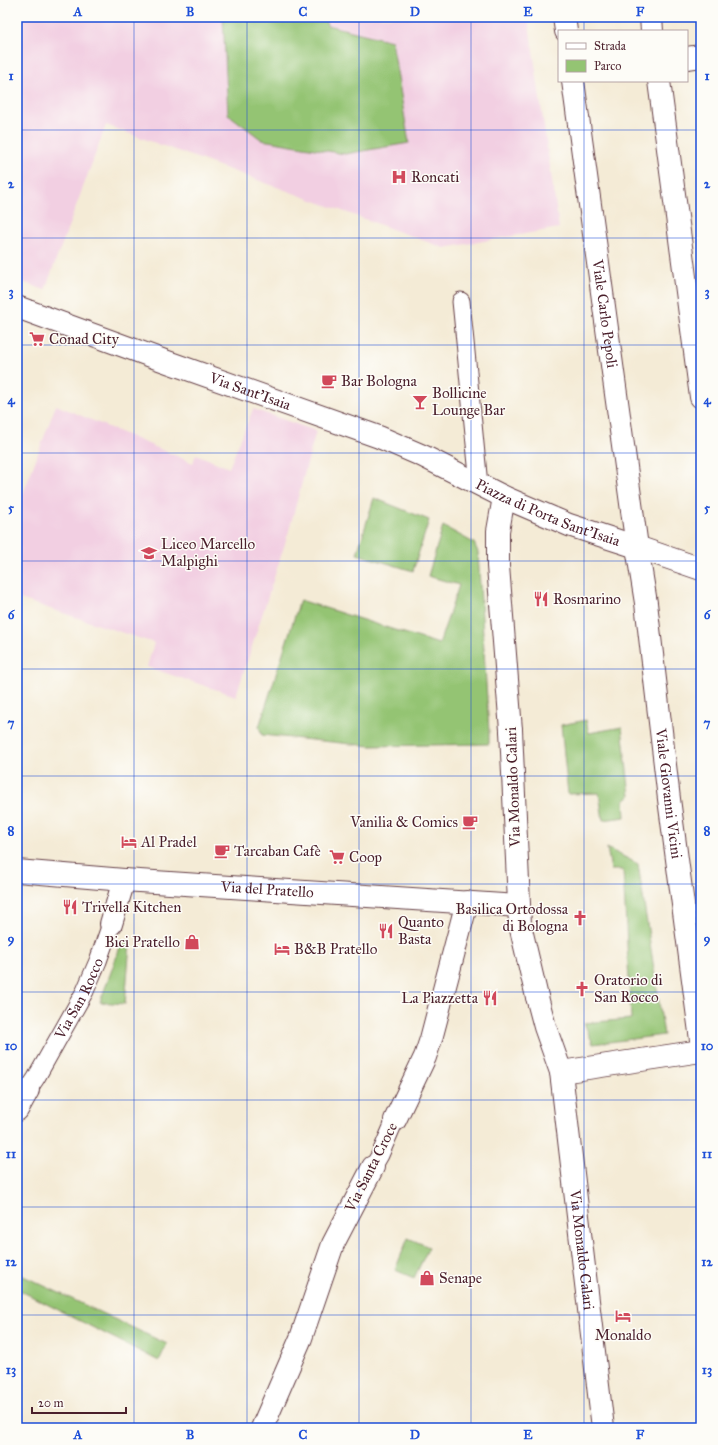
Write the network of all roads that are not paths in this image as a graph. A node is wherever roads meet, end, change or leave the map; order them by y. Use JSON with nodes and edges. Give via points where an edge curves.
{"nodes":[{"id":1,"x":564,"y":17,"type":"edge"},
{"id":2,"x":651,"y":17,"type":"edge"},
{"id":3,"x":566,"y":30,"type":"edge"},
{"id":4,"x":652,"y":30,"type":"edge"},
{"id":5,"x":701,"y":56,"type":"edge"},
{"id":6,"x":688,"y":58,"type":"edge"},
{"id":7,"x":573,"y":82,"type":"edge"},
{"id":8,"x":659,"y":82,"type":"edge"},
{"id":9,"x":461,"y":302,"type":"dead end"},
{"id":10,"x":17,"y":307,"type":"edge"},
{"id":11,"x":701,"y":397,"type":"edge"},
{"id":12,"x":478,"y":484,"type":"junction"},
{"id":13,"x":504,"y":497,"type":"junction"},
{"id":14,"x":636,"y":547,"type":"junction"},
{"id":15,"x":701,"y":569,"type":"edge"},
{"id":16,"x":17,"y":871,"type":"edge"},
{"id":17,"x":124,"y":880,"type":"junction"},
{"id":18,"x":467,"y":902,"type":"junction"},
{"id":19,"x":518,"y":906,"type":"junction"},
{"id":20,"x":111,"y":924,"type":"joint"},
{"id":21,"x":701,"y":1040,"type":"edge"},
{"id":22,"x":701,"y":1052,"type":"edge"},
{"id":23,"x":561,"y":1072,"type":"junction"},
{"id":24,"x":28,"y":1090,"type":"joint"},
{"id":25,"x":17,"y":1110,"type":"edge"},
{"id":26,"x":395,"y":1120,"type":"joint"},
{"id":27,"x":373,"y":1167,"type":"joint"},
{"id":28,"x":262,"y":1428,"type":"edge"},
{"id":29,"x":603,"y":1428,"type":"edge"}],
"edges":[{"from":1,"to":3,"type":"street"},
{"from":2,"to":4,"type":"street"},
{"from":5,"to":6,"type":"street"},
{"from":7,"to":14,"type":"street","name":"Viale Carlo Pepoli"},
{"from":8,"to":11,"type":"street"},
{"from":9,"to":12,"type":"lane","name":"Piazza di Porta Sant'Isaia"},
{"from":10,"to":12,"type":"street","name":"Via Sant'Isaia","via":[[379,437]]},
{"from":12,"to":13,"type":"street","name":"Piazza di Porta Sant'Isaia"},
{"from":13,"to":14,"type":"street","name":"Piazza di Porta Sant'Isaia","via":[[576,528]]},
{"from":13,"to":19,"type":"street","name":"Via Monaldo Calari","via":[[498,530],[498,566],[511,730]]},
{"from":14,"to":15,"type":"street","name":"Piazza di Porta Sant'Isaia"},
{"from":14,"to":21,"type":"street","name":"Viale Giovanni Vicini","via":[[646,603]]},
{"from":16,"to":17,"type":"street","name":"Via del Pratello"},
{"from":17,"to":18,"type":"street","name":"Via del Pratello"},
{"from":17,"to":20,"type":"street","name":"Via San Rocco"},
{"from":18,"to":19,"type":"street","name":"Via del Pratello"},
{"from":18,"to":26,"type":"street","name":"Via Santa Croce","via":[[432,1039]]},
{"from":19,"to":23,"type":"street","name":"Via Monaldo Calari","via":[[521,934],[537,997]]},
{"from":20,"to":24,"type":"lane","name":"Via San Rocco","via":[[85,991]]},
{"from":22,"to":23,"type":"street"},
{"from":23,"to":29,"type":"street","name":"Via Monaldo Calari"},
{"from":24,"to":25,"type":"street","name":"Via San Rocco"},
{"from":26,"to":27,"type":"lane","name":"Via Santa Croce"},
{"from":27,"to":28,"type":"street","name":"Via Santa Croce","via":[[332,1244],[301,1338]]}]}
